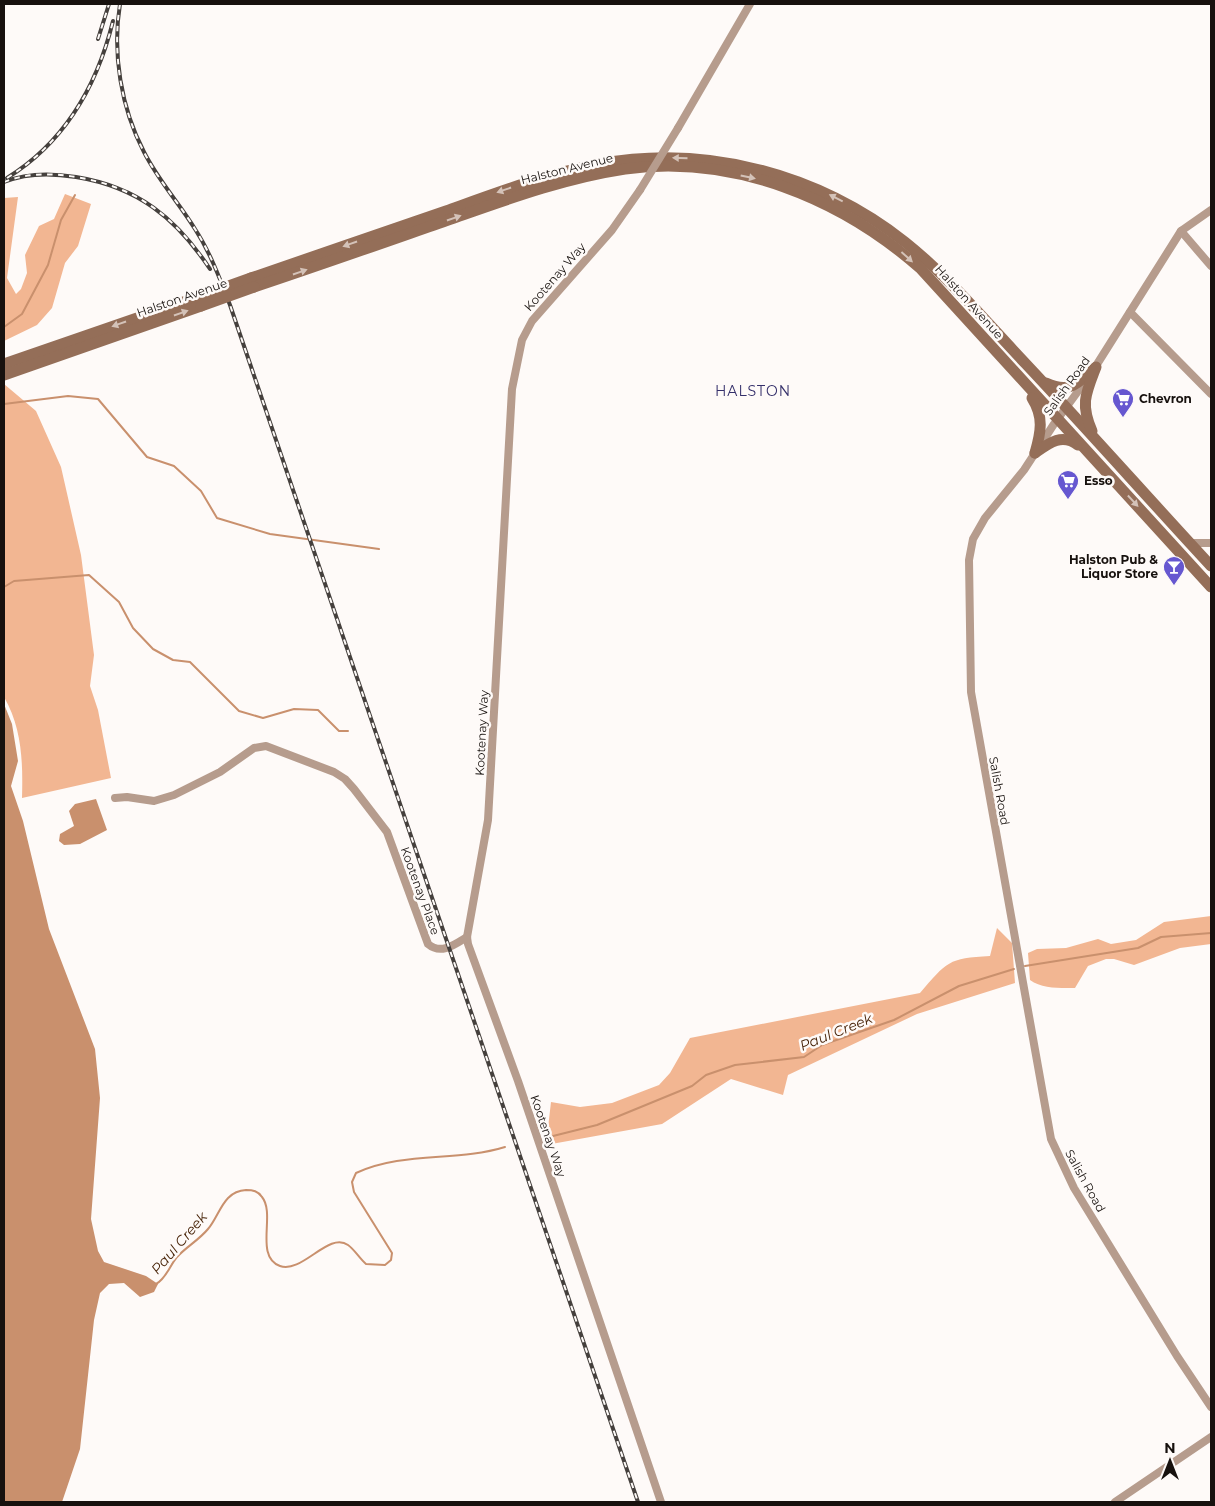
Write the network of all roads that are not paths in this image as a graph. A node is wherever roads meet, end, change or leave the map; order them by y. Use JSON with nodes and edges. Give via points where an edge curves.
{"nodes":[{"id":1,"x":750,"y":4,"type":"edge"},
{"id":2,"x":1211,"y":210,"type":"edge"},
{"id":3,"x":1181,"y":231,"type":"junction"},
{"id":4,"x":1211,"y":266,"type":"edge"},
{"id":5,"x":253,"y":283,"type":"junction"},
{"id":6,"x":1130,"y":312,"type":"junction"},
{"id":7,"x":34,"y":359,"type":"junction"},
{"id":8,"x":4,"y":364,"type":"edge"},
{"id":9,"x":1096,"y":367,"type":"junction"},
{"id":10,"x":4,"y":375,"type":"edge"},
{"id":11,"x":1022,"y":381,"type":"junction"},
{"id":12,"x":1041,"y":381,"type":"junction"},
{"id":13,"x":1211,"y":394,"type":"edge"},
{"id":14,"x":1067,"y":408,"type":"junction"},
{"id":15,"x":1057,"y":420,"type":"junction"},
{"id":16,"x":1095,"y":439,"type":"junction"},
{"id":17,"x":1035,"y":453,"type":"junction"},
{"id":18,"x":1088,"y":453,"type":"junction"},
{"id":19,"x":1190,"y":543,"type":"junction"},
{"id":20,"x":1211,"y":543,"type":"edge"},
{"id":21,"x":1211,"y":566,"type":"edge"},
{"id":22,"x":1211,"y":586,"type":"edge"},
{"id":23,"x":115,"y":798,"type":"dead end"},
{"id":24,"x":467,"y":937,"type":"junction"},
{"id":25,"x":1211,"y":1407,"type":"edge"},
{"id":26,"x":1211,"y":1437,"type":"edge"},
{"id":27,"x":661,"y":1502,"type":"edge"},
{"id":28,"x":1115,"y":1502,"type":"edge"}],
"edges":[{"from":1,"to":24,"type":"street","name":"Kootenay Way","bridge":true,"via":[[640,190],[612,230],[532,321],[522,340],[512,390],[488,820]]},
{"from":2,"to":3,"type":"street","name":"Salish Road"},
{"from":3,"to":4,"type":"street"},
{"from":3,"to":6,"type":"street","name":"Salish Road"},
{"from":5,"to":7,"type":"main road","name":"Halston Avenue","bridge":true},
{"from":5,"to":11,"type":"main road","name":"Halston Avenue","one_way":true,"via":[[568,181],[627,169],[710,170],[789,188],[841,211],[871,230],[921,269]]},
{"from":12,"to":5,"type":"main road","name":"Halston Avenue","one_way":true,"via":[[927,262],[876,222],[830,195],[792,179],[764,170],[712,161],[626,160],[566,171]]},
{"from":6,"to":9,"type":"street","name":"Salish Road"},
{"from":6,"to":13,"type":"street"},
{"from":7,"to":8,"type":"main road","name":"Halston Avenue"},
{"from":7,"to":10,"type":"main road","name":"Halston Avenue"},
{"from":9,"to":12,"type":"main road","via":[[1073,387],[1057,388]]},
{"from":9,"to":14,"type":"street","name":"Salish Road"},
{"from":9,"to":16,"type":"main road","via":[[1085,395],[1084,409]]},
{"from":11,"to":15,"type":"main road","name":"Halston Avenue"},
{"from":11,"to":17,"type":"main road","via":[[1038,406],[1041,418]]},
{"from":12,"to":14,"type":"main road","name":"Halston Avenue"},
{"from":14,"to":15,"type":"street","name":"Salish Road"},
{"from":14,"to":16,"type":"main road","name":"Halston Avenue"},
{"from":15,"to":17,"type":"street","name":"Salish Road"},
{"from":15,"to":18,"type":"main road","name":"Halston Avenue"},
{"from":16,"to":19,"type":"main road","name":"Halston Avenue"},
{"from":17,"to":18,"type":"main road","via":[[1061,439],[1071,440]]},
{"from":17,"to":25,"type":"street","name":"Salish Road","via":[[973,539],[969,560],[971,692],[1024,995],[1054,1148],[1074,1188]]},
{"from":18,"to":22,"type":"main road","name":"Halston Avenue","one_way":true},
{"from":19,"to":20,"type":"street"},
{"from":19,"to":21,"type":"main road","name":"Halston Avenue"},
{"from":23,"to":24,"type":"street","name":"Kootenay Place","via":[[154,801],[174,795],[220,772],[247,751],[266,746],[323,767],[345,779],[387,832],[428,944],[442,950]]},
{"from":24,"to":27,"type":"street","name":"Kootenay Way"},
{"from":26,"to":28,"type":"street"}]}
